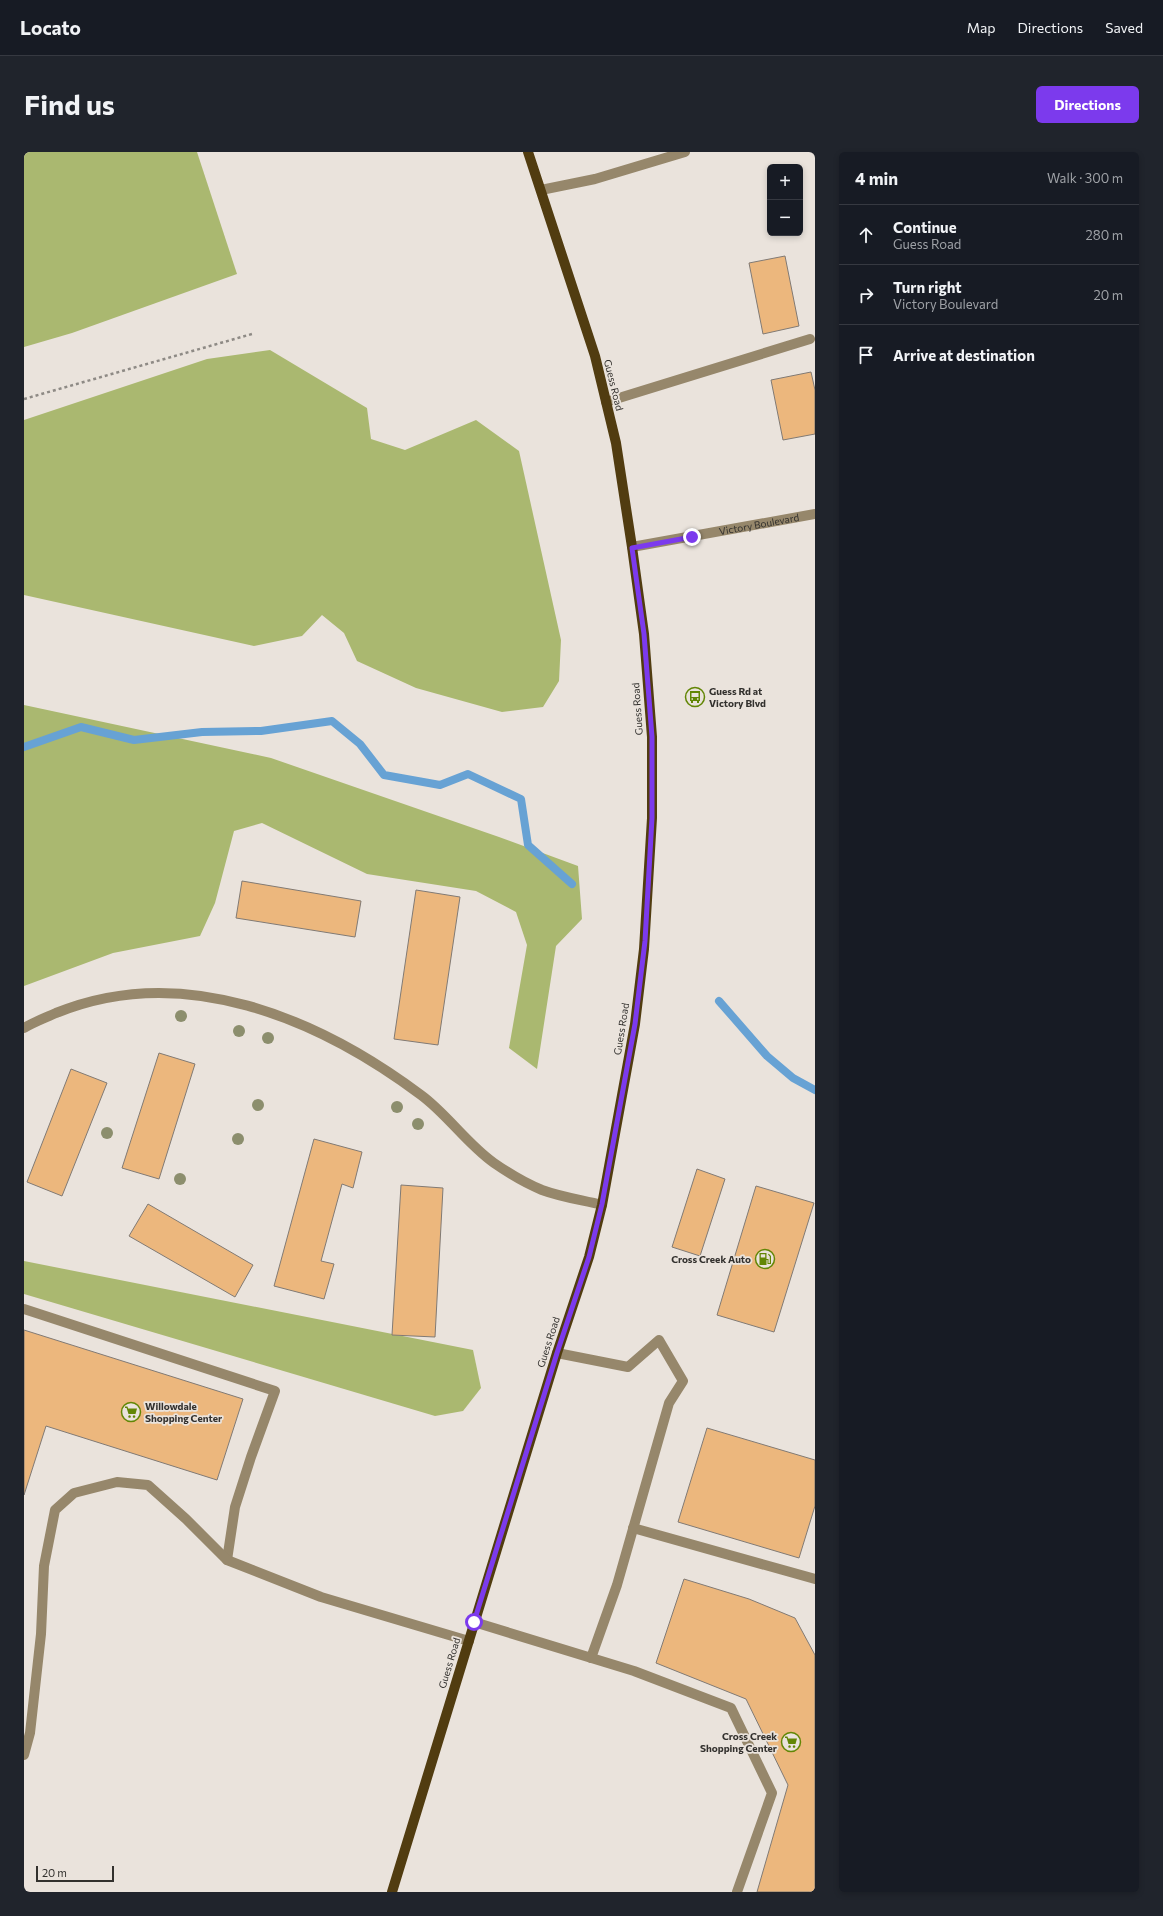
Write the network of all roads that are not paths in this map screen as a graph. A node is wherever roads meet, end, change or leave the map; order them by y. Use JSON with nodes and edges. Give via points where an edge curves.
{"nodes":[{"id":1,"x":528,"y":152,"type":"edge"},
{"id":2,"x":686,"y":152,"type":"edge"},
{"id":3,"x":541,"y":190,"type":"junction"},
{"id":4,"x":810,"y":339,"type":"dead end"},
{"id":5,"x":606,"y":402,"type":"junction"},
{"id":6,"x":815,"y":514,"type":"edge"},
{"id":7,"x":632,"y":548,"type":"junction"},
{"id":8,"x":24,"y":1028,"type":"edge"},
{"id":9,"x":602,"y":1204,"type":"junction"},
{"id":10,"x":24,"y":1309,"type":"edge"},
{"id":11,"x":557,"y":1353,"type":"junction"},
{"id":12,"x":633,"y":1528,"type":"junction"},
{"id":13,"x":227,"y":1560,"type":"junction"},
{"id":14,"x":815,"y":1579,"type":"edge"},
{"id":15,"x":474,"y":1622,"type":"junction"},
{"id":16,"x":469,"y":1641,"type":"junction"},
{"id":17,"x":590,"y":1658,"type":"junction"},
{"id":18,"x":24,"y":1756,"type":"edge"},
{"id":19,"x":392,"y":1892,"type":"edge"},
{"id":20,"x":737,"y":1892,"type":"edge"}],
"edges":[{"from":1,"to":3,"type":"main road","name":"Guess Road"},
{"from":2,"to":3,"type":"street","via":[[596,179]]},
{"from":3,"to":5,"type":"main road","name":"Guess Road","via":[[595,356]]},
{"from":4,"to":5,"type":"street"},
{"from":5,"to":7,"type":"main road","name":"Guess Road","via":[[616,443]]},
{"from":6,"to":7,"type":"street","name":"Victory Boulevard"},
{"from":7,"to":9,"type":"main road","name":"Guess Road","via":[[644,634],[652,737],[652,818],[644,956],[635,1024]]},
{"from":8,"to":9,"type":"street","via":[[81,1003],[122,995],[195,994],[236,1002],[321,1034],[375,1062],[425,1098],[494,1162],[542,1190]]},
{"from":9,"to":11,"type":"main road","name":"Guess Road","via":[[589,1257]]},
{"from":10,"to":13,"type":"street","via":[[275,1391],[235,1507]]},
{"from":11,"to":12,"type":"street","via":[[628,1367],[659,1340],[683,1380],[668,1403]]},
{"from":11,"to":15,"type":"main road","name":"Guess Road"},
{"from":12,"to":14,"type":"street"},
{"from":12,"to":17,"type":"street","via":[[617,1585]]},
{"from":13,"to":16,"type":"street","via":[[321,1597]]},
{"from":13,"to":18,"type":"street","via":[[148,1485],[117,1482],[74,1493],[55,1510],[44,1566],[41,1634],[30,1733]]},
{"from":15,"to":16,"type":"main road","name":"Guess Road"},
{"from":15,"to":17,"type":"street"},
{"from":16,"to":19,"type":"main road","name":"Guess Road"},
{"from":17,"to":20,"type":"street","via":[[634,1671],[731,1708],[772,1793]]}]}
